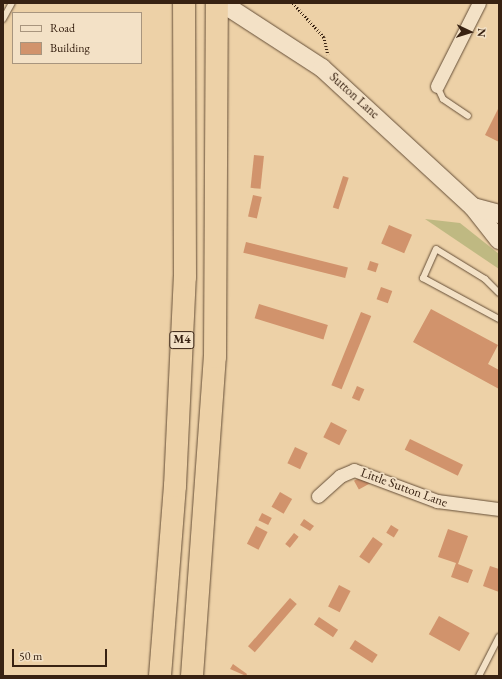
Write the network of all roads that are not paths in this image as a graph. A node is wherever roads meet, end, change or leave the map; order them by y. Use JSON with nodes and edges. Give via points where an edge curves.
{"nodes":[{"id":1,"x":12,"y":3,"type":"edge"},
{"id":2,"x":184,"y":3,"type":"edge"},
{"id":3,"x":217,"y":3,"type":"edge"},
{"id":4,"x":221,"y":3,"type":"edge"},
{"id":5,"x":479,"y":3,"type":"edge"},
{"id":6,"x":3,"y":19,"type":"edge"},
{"id":7,"x":218,"y":27,"type":"junction"},
{"id":8,"x":437,"y":86,"type":"joint"},
{"id":9,"x":468,"y":116,"type":"dead end"},
{"id":10,"x":473,"y":207,"type":"junction"},
{"id":11,"x":499,"y":214,"type":"edge"},
{"id":12,"x":499,"y":240,"type":"edge"},
{"id":13,"x":499,"y":293,"type":"edge"},
{"id":14,"x":499,"y":319,"type":"edge"},
{"id":15,"x":318,"y":496,"type":"dead end"},
{"id":16,"x":499,"y":509,"type":"edge"},
{"id":17,"x":499,"y":637,"type":"edge"},
{"id":18,"x":160,"y":676,"type":"edge"},
{"id":19,"x":192,"y":676,"type":"edge"},
{"id":20,"x":479,"y":676,"type":"edge"}],
"edges":[{"from":1,"to":6,"type":"lane"},
{"from":2,"to":18,"type":"highway","number":"M4","via":[[185,277],[175,486]]},
{"from":3,"to":7,"type":"highway"},
{"from":4,"to":7,"type":"highway"},
{"from":4,"to":10,"type":"street","name":"Sutton Lane","via":[[322,68]]},
{"from":5,"to":8,"type":"street"},
{"from":7,"to":19,"type":"highway","via":[[215,357]]},
{"from":8,"to":9,"type":"lane","via":[[443,99]]},
{"from":10,"to":11,"type":"street","name":"Sutton Lane"},
{"from":10,"to":12,"type":"street","name":"Sutton Lane"},
{"from":13,"to":14,"type":"lane","via":[[485,279],[436,248],[424,278]]},
{"from":15,"to":16,"type":"street","name":"Little Sutton Lane","via":[[340,476],[354,470],[437,501]]},
{"from":17,"to":20,"type":"lane"}]}
